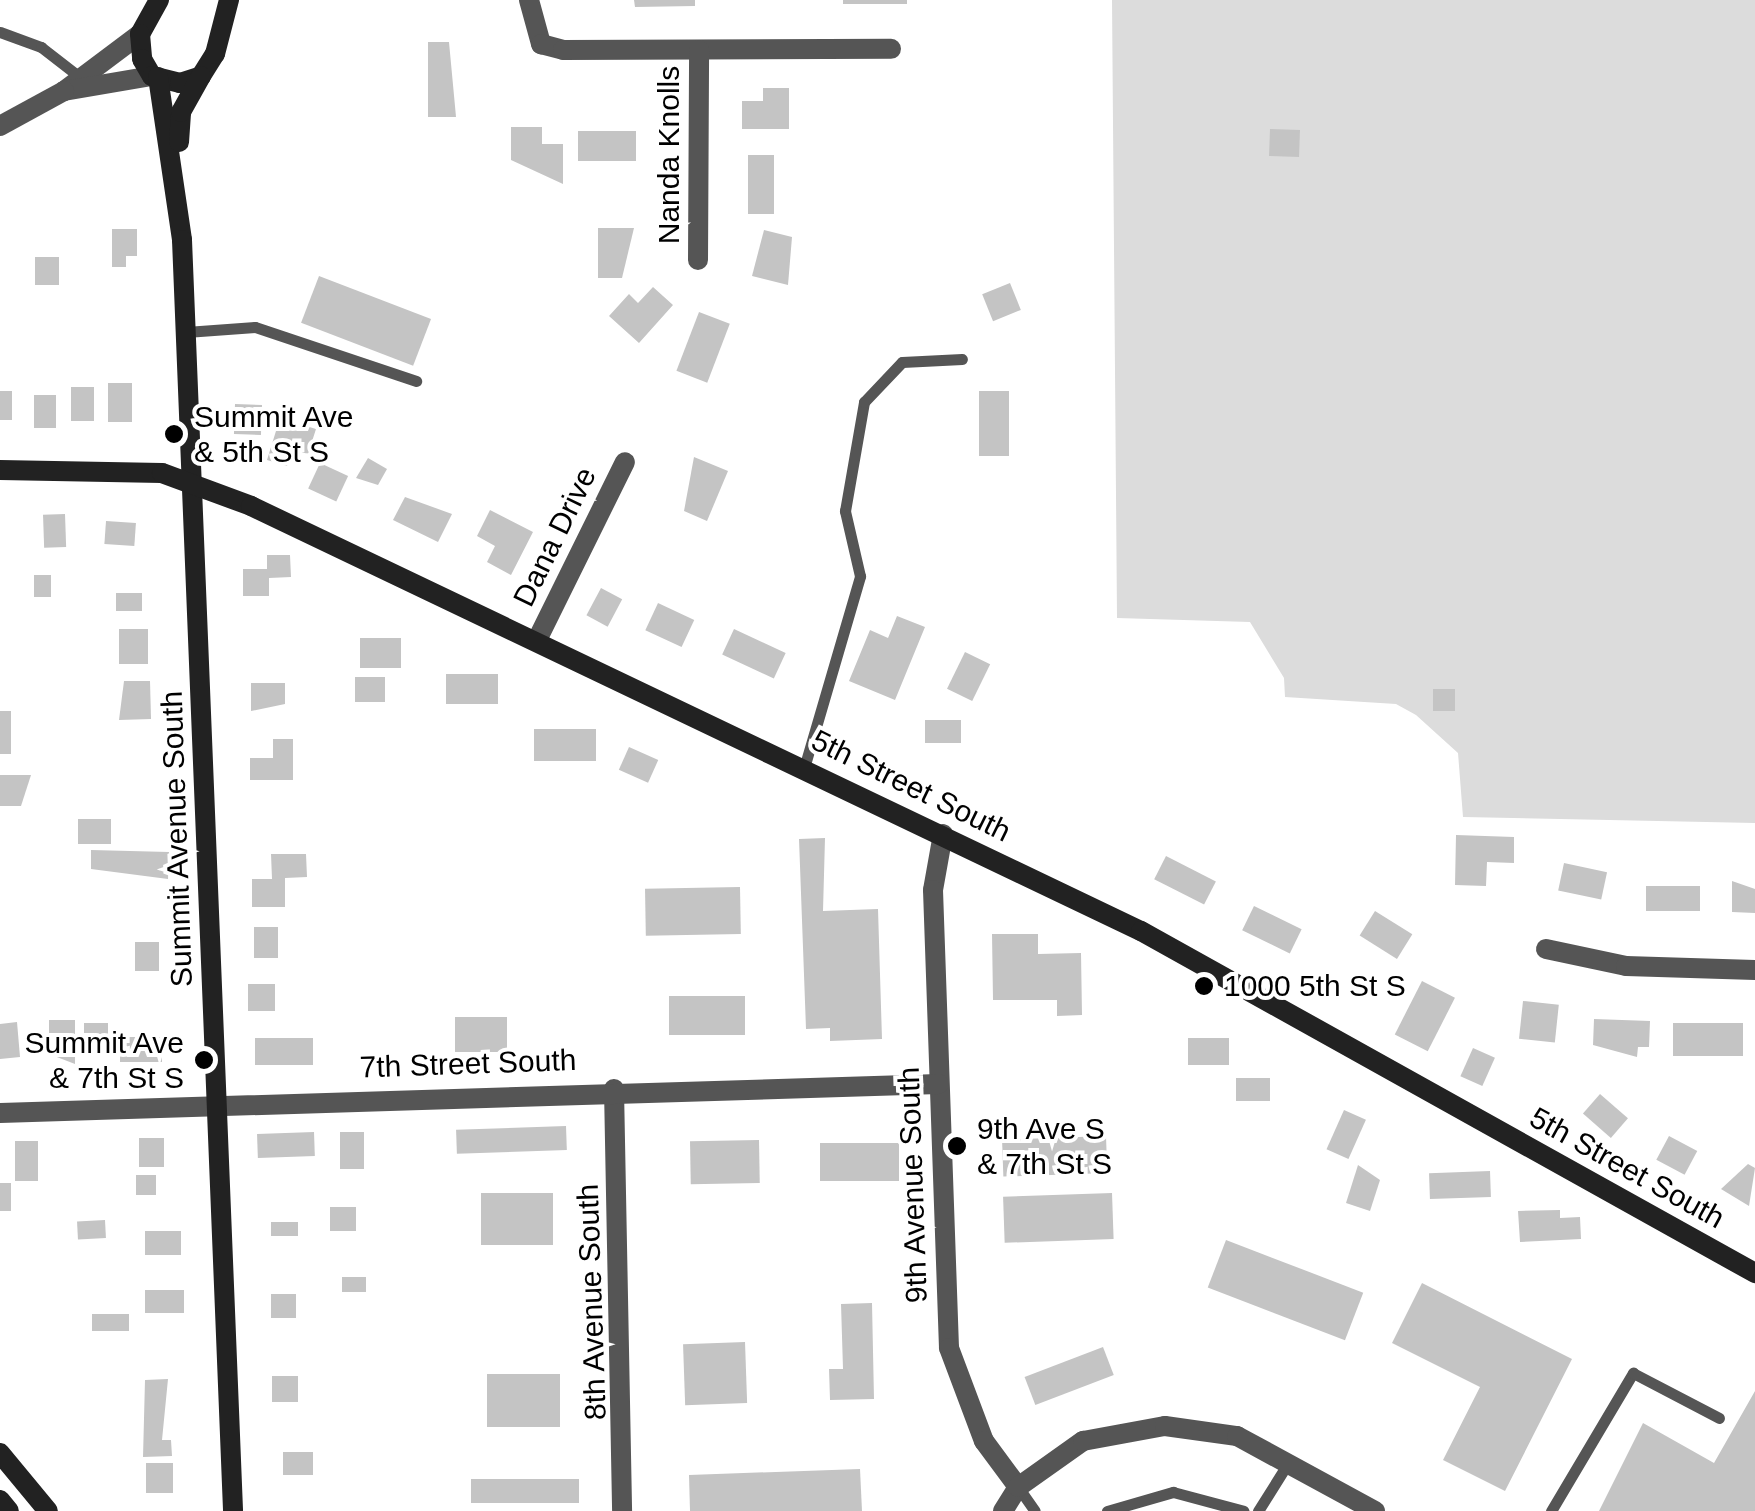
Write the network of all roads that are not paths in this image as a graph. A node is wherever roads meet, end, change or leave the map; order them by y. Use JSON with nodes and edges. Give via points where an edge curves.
{"nodes":[{"id":1,"x":158,"y":0,"type":"edge"},
{"id":2,"x":229,"y":0,"type":"edge"},
{"id":3,"x":529,"y":0,"type":"edge"},
{"id":4,"x":0,"y":32,"type":"edge"},
{"id":5,"x":140,"y":34,"type":"junction"},
{"id":6,"x":891,"y":49,"type":"dead end"},
{"id":7,"x":700,"y":50,"type":"junction"},
{"id":8,"x":155,"y":76,"type":"junction"},
{"id":9,"x":201,"y":76,"type":"junction"},
{"id":10,"x":73,"y":85,"type":"junction"},
{"id":11,"x":0,"y":126,"type":"edge"},
{"id":12,"x":177,"y":164,"type":"junction"},
{"id":13,"x":698,"y":260,"type":"dead end"},
{"id":14,"x":186,"y":332,"type":"junction"},
{"id":15,"x":962,"y":359,"type":"dead end"},
{"id":16,"x":416,"y":381,"type":"dead end"},
{"id":17,"x":625,"y":462,"type":"dead end"},
{"id":18,"x":0,"y":470,"type":"edge"},
{"id":19,"x":192,"y":480,"type":"junction"},
{"id":20,"x":538,"y":638,"type":"junction"},
{"id":21,"x":804,"y":768,"type":"junction"},
{"id":22,"x":942,"y":834,"type":"junction"},
{"id":23,"x":1546,"y":949,"type":"dead end"},
{"id":24,"x":1755,"y":970,"type":"edge"},
{"id":25,"x":939,"y":1084,"type":"junction"},
{"id":26,"x":614,"y":1089,"type":"junction"},
{"id":27,"x":218,"y":1102,"type":"junction"},
{"id":28,"x":0,"y":1112,"type":"edge"},
{"id":29,"x":1755,"y":1273,"type":"edge"},
{"id":30,"x":1719,"y":1418,"type":"dead end"},
{"id":31,"x":0,"y":1453,"type":"edge"},
{"id":32,"x":1290,"y":1459,"type":"junction"},
{"id":33,"x":1018,"y":1487,"type":"junction"},
{"id":34,"x":0,"y":1500,"type":"edge"},
{"id":35,"x":9,"y":1511,"type":"edge"},
{"id":36,"x":48,"y":1511,"type":"edge"},
{"id":37,"x":233,"y":1511,"type":"edge"},
{"id":38,"x":622,"y":1511,"type":"edge"},
{"id":39,"x":1003,"y":1511,"type":"edge"},
{"id":40,"x":1035,"y":1511,"type":"edge"},
{"id":41,"x":1107,"y":1511,"type":"edge"},
{"id":42,"x":1244,"y":1511,"type":"edge"},
{"id":43,"x":1258,"y":1511,"type":"edge"},
{"id":44,"x":1375,"y":1511,"type":"edge"},
{"id":45,"x":1551,"y":1511,"type":"edge"}],
"edges":[{"from":1,"to":5,"type":"street"},
{"from":2,"to":9,"type":"street","name":"Summit Avenue South"},
{"from":3,"to":7,"type":"street","via":[[541,44]]},
{"from":4,"to":10,"type":"lane","via":[[41,47]]},
{"from":5,"to":8,"type":"street","name":"Summit Avenue South"},
{"from":5,"to":10,"type":"street"},
{"from":6,"to":7,"type":"street"},
{"from":7,"to":13,"type":"street","name":"Nanda Knolls"},
{"from":8,"to":9,"type":"street"},
{"from":8,"to":10,"type":"street"},
{"from":8,"to":12,"type":"street","name":"Summit Avenue South"},
{"from":9,"to":12,"type":"street","name":"Summit Avenue South","via":[[182,112]]},
{"from":10,"to":11,"type":"street"},
{"from":12,"to":14,"type":"street","name":"Summit Avenue South"},
{"from":14,"to":16,"type":"lane","via":[[255,327]]},
{"from":14,"to":19,"type":"street","name":"Summit Avenue South"},
{"from":15,"to":21,"type":"lane","via":[[902,362],[864,402],[845,510],[860,576]]},
{"from":17,"to":20,"type":"street","name":"Dana Drive"},
{"from":18,"to":19,"type":"street","name":"5th Street South","via":[[118,468]]},
{"from":19,"to":20,"type":"street","name":"5th Street South"},
{"from":19,"to":27,"type":"street","name":"Summit Avenue South"},
{"from":20,"to":21,"type":"street","name":"5th Street South"},
{"from":21,"to":22,"type":"street","name":"5th Street South"},
{"from":22,"to":25,"type":"street","name":"9th Avenue South","via":[[933,890]]},
{"from":22,"to":29,"type":"street","name":"5th Street South","via":[[1141,931]]},
{"from":23,"to":24,"type":"street","via":[[1626,966]]},
{"from":25,"to":26,"type":"street","name":"7th Street South"},
{"from":25,"to":33,"type":"street","name":"9th Avenue South","via":[[949,1348],[984,1441]]},
{"from":26,"to":27,"type":"street","name":"7th Street South"},
{"from":26,"to":38,"type":"street","name":"8th Avenue South"},
{"from":27,"to":28,"type":"street","name":"7th Street South"},
{"from":27,"to":37,"type":"street","name":"Summit Avenue South"},
{"from":30,"to":45,"type":"lane","via":[[1633,1374]]},
{"from":31,"to":36,"type":"street"},
{"from":32,"to":33,"type":"street","via":[[1208,1428],[1122,1430],[1083,1442]]},
{"from":32,"to":43,"type":"lane"},
{"from":32,"to":44,"type":"street"},
{"from":33,"to":39,"type":"street"},
{"from":33,"to":40,"type":"lane"},
{"from":34,"to":35,"type":"street"},
{"from":41,"to":42,"type":"lane","via":[[1172,1492]]}]}
